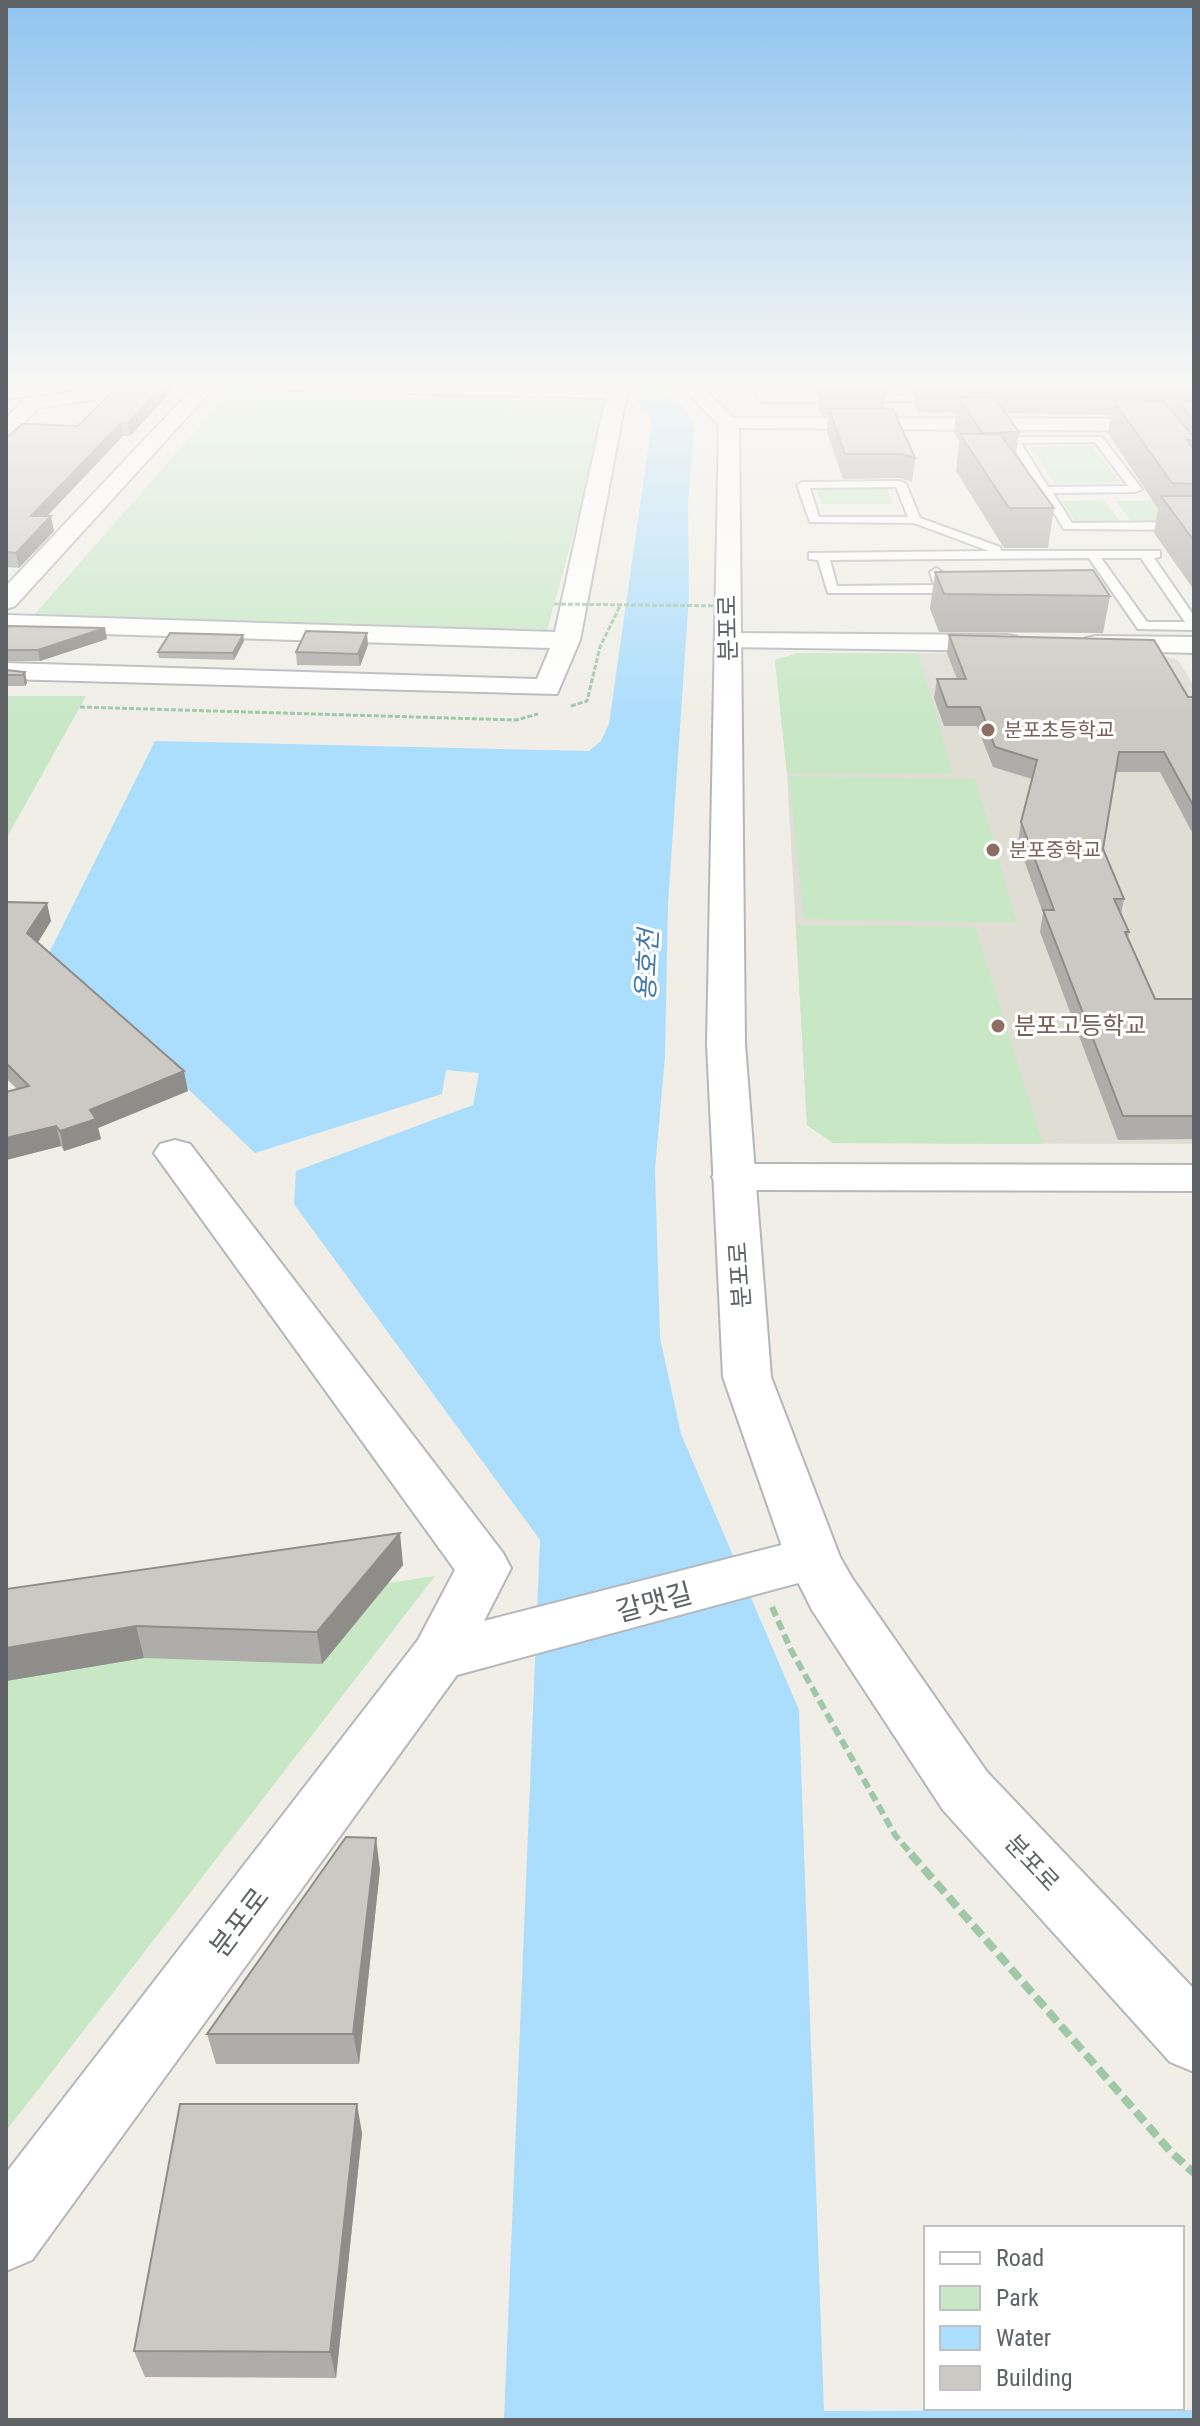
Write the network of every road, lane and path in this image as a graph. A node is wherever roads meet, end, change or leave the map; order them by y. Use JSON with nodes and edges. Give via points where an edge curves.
{"nodes":[{"id":1,"x":103,"y":496,"type":"edge"},
{"id":2,"x":596,"y":496,"type":"edge"},
{"id":3,"x":729,"y":496,"type":"edge"},
{"id":4,"x":807,"y":496,"type":"edge"},
{"id":5,"x":905,"y":496,"type":"edge"},
{"id":6,"x":1049,"y":496,"type":"edge"},
{"id":7,"x":915,"y":520,"type":"junction"},
{"id":8,"x":1194,"y":526,"type":"edge"},
{"id":9,"x":1093,"y":555,"type":"junction"},
{"id":10,"x":931,"y":556,"type":"junction"},
{"id":11,"x":1010,"y":556,"type":"junction"},
{"id":12,"x":6,"y":601,"type":"edge"},
{"id":13,"x":554,"y":604,"type":"dead end"},
{"id":14,"x":728,"y":606,"type":"junction"},
{"id":15,"x":6,"y":623,"type":"edge"},
{"id":16,"x":299,"y":632,"type":"junction"},
{"id":17,"x":1148,"y":635,"type":"junction"},
{"id":18,"x":567,"y":640,"type":"junction"},
{"id":19,"x":729,"y":641,"type":"junction"},
{"id":20,"x":1028,"y":644,"type":"edge"},
{"id":21,"x":1075,"y":644,"type":"edge"},
{"id":22,"x":1194,"y":645,"type":"edge"},
{"id":23,"x":6,"y":671,"type":"edge"},
{"id":24,"x":275,"y":680,"type":"junction"},
{"id":25,"x":175,"y":1153,"type":"dead end"},
{"id":26,"x":733,"y":1177,"type":"junction"},
{"id":27,"x":1194,"y":1178,"type":"edge"},
{"id":28,"x":813,"y":1558,"type":"junction"},
{"id":29,"x":757,"y":1574,"type":"junction"},
{"id":30,"x":466,"y":1651,"type":"junction"},
{"id":31,"x":1194,"y":2038,"type":"edge"},
{"id":32,"x":1194,"y":2173,"type":"edge"},
{"id":33,"x":6,"y":2234,"type":"edge"}],
"edges":[{"from":1,"to":12,"type":"street"},
{"from":2,"to":18,"type":"street"},
{"from":3,"to":14,"type":"street","name":"분포로"},
{"from":4,"to":7,"type":"lane","via":[[814,520]]},
{"from":5,"to":7,"type":"lane"},
{"from":6,"to":8,"type":"lane","via":[[1068,527]]},
{"from":7,"to":11,"type":"lane"},
{"from":9,"to":11,"type":"lane"},
{"from":9,"to":17,"type":"lane"},
{"from":9,"to":17,"type":"lane","via":[[1150,554],[1194,626]]},
{"from":10,"to":10,"type":"lane","via":[[942,589],[832,590],[818,556]]},
{"from":10,"to":11,"type":"lane"},
{"from":13,"to":14,"type":"path","bridge":true},
{"from":14,"to":19,"type":"street","name":"분포로"},
{"from":15,"to":16,"type":"street"},
{"from":16,"to":18,"type":"street"},
{"from":16,"to":24,"type":"street"},
{"from":17,"to":21,"type":"street"},
{"from":17,"to":22,"type":"street"},
{"from":18,"to":24,"type":"street","via":[[547,688]]},
{"from":19,"to":20,"type":"street"},
{"from":19,"to":26,"type":"street","name":"분포로","via":[[726,1044]]},
{"from":23,"to":24,"type":"street"},
{"from":25,"to":30,"type":"street","name":"분포로","via":[[484,1568]]},
{"from":26,"to":27,"type":"street"},
{"from":26,"to":28,"type":"street","name":"분포로","via":[[747,1377]]},
{"from":28,"to":29,"type":"street","name":"갈맷길"},
{"from":28,"to":31,"type":"street","name":"분포로","via":[[965,1791]]},
{"from":29,"to":30,"type":"street","name":"갈맷길"},
{"from":29,"to":32,"type":"path","via":[[791,1650],[895,1835]]},
{"from":30,"to":33,"type":"street","name":"분포로"}]}
